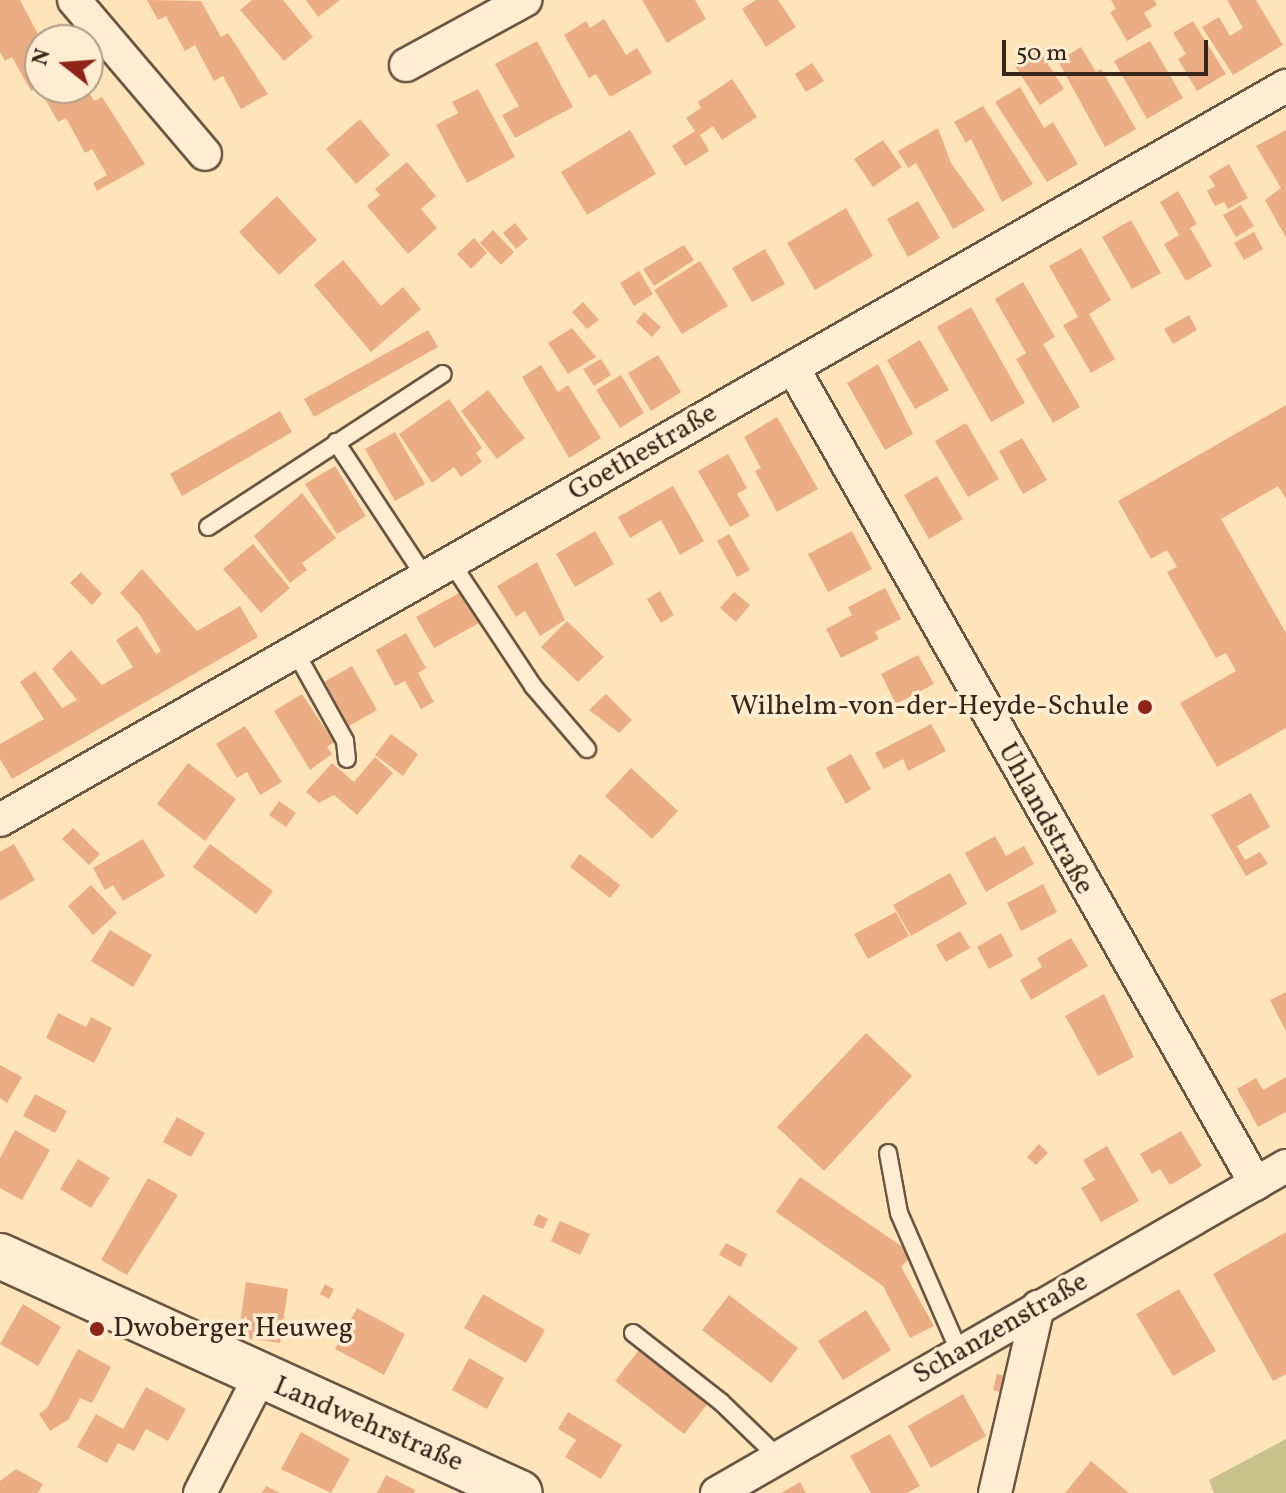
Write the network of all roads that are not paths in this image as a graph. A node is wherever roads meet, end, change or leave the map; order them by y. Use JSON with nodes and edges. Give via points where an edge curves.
{"nodes":[{"id":1,"x":74,"y":0,"type":"edge"},
{"id":2,"x":525,"y":0,"type":"edge"},
{"id":3,"x":406,"y":65,"type":"dead end"},
{"id":4,"x":1286,"y":86,"type":"edge"},
{"id":5,"x":205,"y":154,"type":"dead end"},
{"id":6,"x":793,"y":368,"type":"junction"},
{"id":7,"x":443,"y":374,"type":"dead end"},
{"id":8,"x":336,"y":442,"type":"junction"},
{"id":9,"x":208,"y":527,"type":"dead end"},
{"id":10,"x":438,"y":570,"type":"junction"},
{"id":11,"x":295,"y":651,"type":"junction"},
{"id":12,"x":587,"y":749,"type":"dead end"},
{"id":13,"x":347,"y":759,"type":"dead end"},
{"id":14,"x":0,"y":820,"type":"edge"},
{"id":15,"x":888,"y":1153,"type":"dead end"},
{"id":16,"x":1286,"y":1166,"type":"edge"},
{"id":17,"x":1256,"y":1184,"type":"junction"},
{"id":18,"x":0,"y":1256,"type":"edge"},
{"id":19,"x":1038,"y":1307,"type":"junction"},
{"id":20,"x":633,"y":1333,"type":"dead end"},
{"id":21,"x":960,"y":1353,"type":"junction"},
{"id":22,"x":259,"y":1378,"type":"junction"},
{"id":23,"x":779,"y":1458,"type":"junction"},
{"id":24,"x":200,"y":1493,"type":"edge"},
{"id":25,"x":520,"y":1493,"type":"edge"},
{"id":26,"x":717,"y":1493,"type":"edge"},
{"id":27,"x":995,"y":1493,"type":"edge"}],
"edges":[{"from":1,"to":5,"type":"street"},
{"from":2,"to":3,"type":"street"},
{"from":4,"to":6,"type":"street","name":"Goethestraße"},
{"from":6,"to":10,"type":"street","name":"Goethestraße"},
{"from":6,"to":17,"type":"street","name":"Uhlandstraße"},
{"from":7,"to":8,"type":"lane"},
{"from":8,"to":9,"type":"lane"},
{"from":8,"to":10,"type":"lane"},
{"from":10,"to":11,"type":"street","name":"Goethestraße"},
{"from":10,"to":12,"type":"lane"},
{"from":11,"to":13,"type":"lane","via":[[345,741]]},
{"from":11,"to":14,"type":"street","name":"Goethestraße"},
{"from":15,"to":21,"type":"lane","via":[[899,1213]]},
{"from":16,"to":17,"type":"street","name":"Schanzenstraße"},
{"from":17,"to":19,"type":"street","name":"Schanzenstraße"},
{"from":18,"to":22,"type":"street","name":"Landwehrstraße"},
{"from":19,"to":21,"type":"street","name":"Schanzenstraße"},
{"from":19,"to":27,"type":"street"},
{"from":20,"to":23,"type":"lane","via":[[721,1402]]},
{"from":21,"to":23,"type":"street","name":"Schanzenstraße"},
{"from":22,"to":24,"type":"street"},
{"from":22,"to":25,"type":"street","name":"Landwehrstraße"},
{"from":23,"to":26,"type":"street","name":"Schanzenstraße"}]}
